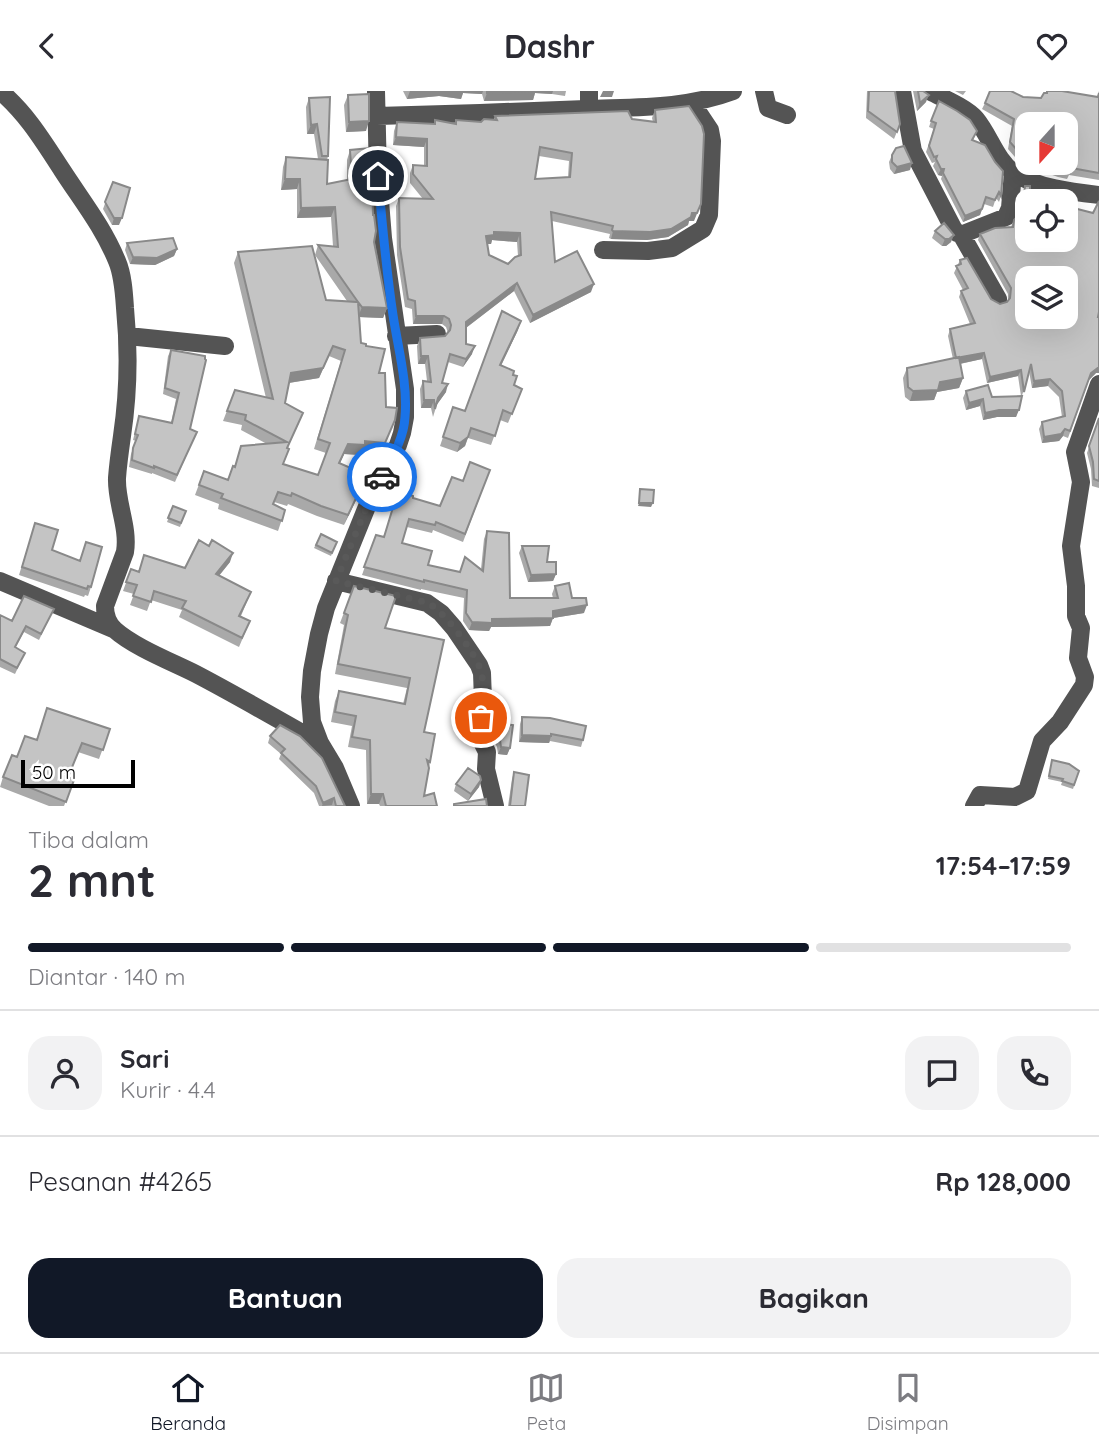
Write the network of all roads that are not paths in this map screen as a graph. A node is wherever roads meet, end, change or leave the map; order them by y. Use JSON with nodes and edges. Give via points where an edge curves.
{"nodes":[{"id":1,"x":0,"y":91,"type":"edge"},
{"id":2,"x":376,"y":91,"type":"edge"},
{"id":3,"x":733,"y":91,"type":"edge"},
{"id":4,"x":764,"y":91,"type":"edge"},
{"id":5,"x":902,"y":91,"type":"edge"},
{"id":6,"x":929,"y":91,"type":"edge"},
{"id":7,"x":589,"y":100,"type":"edge"},
{"id":8,"x":692,"y":103,"type":"junction"},
{"id":9,"x":787,"y":115,"type":"dead end"},
{"id":10,"x":377,"y":116,"type":"junction"},
{"id":11,"x":1013,"y":172,"type":"junction"},
{"id":12,"x":1099,"y":195,"type":"edge"},
{"id":13,"x":961,"y":234,"type":"junction"},
{"id":14,"x":603,"y":250,"type":"dead end"},
{"id":15,"x":998,"y":299,"type":"edge"},
{"id":16,"x":437,"y":334,"type":"edge"},
{"id":17,"x":128,"y":336,"type":"junction"},
{"id":18,"x":396,"y":337,"type":"junction"},
{"id":19,"x":225,"y":346,"type":"dead end"},
{"id":20,"x":1099,"y":384,"type":"edge"},
{"id":21,"x":0,"y":581,"type":"edge"},
{"id":22,"x":336,"y":581,"type":"junction"},
{"id":23,"x":113,"y":629,"type":"junction"},
{"id":24,"x":320,"y":743,"type":"junction"},
{"id":25,"x":351,"y":806,"type":"edge"},
{"id":26,"x":495,"y":806,"type":"edge"},
{"id":27,"x":974,"y":806,"type":"edge"}],
"edges":[{"from":1,"to":17,"type":"street","via":[[46,143],[102,230],[118,264]]},
{"from":2,"to":10,"type":"street"},
{"from":3,"to":8,"type":"street"},
{"from":4,"to":9,"type":"street","via":[[768,107]]},
{"from":5,"to":13,"type":"street","via":[[913,151],[953,228]]},
{"from":6,"to":11,"type":"street","via":[[975,117]]},
{"from":7,"to":8,"type":"street","via":[[658,108]]},
{"from":7,"to":10,"type":"street","via":[[499,114]]},
{"from":8,"to":14,"type":"street","via":[[712,141],[709,215],[703,229],[672,248]]},
{"from":10,"to":18,"type":"street","via":[[383,239]]},
{"from":11,"to":12,"type":"street","via":[[1066,191]]},
{"from":11,"to":13,"type":"street","via":[[1006,217]]},
{"from":13,"to":15,"type":"street"},
{"from":16,"to":18,"type":"street"},
{"from":17,"to":19,"type":"street"},
{"from":17,"to":23,"type":"street","via":[[117,483],[126,544],[105,606]]},
{"from":18,"to":22,"type":"street","via":[[404,389],[402,433]]},
{"from":20,"to":27,"type":"street","via":[[1075,452],[1082,482],[1071,546],[1084,685],[1042,741],[1027,791],[1014,797],[980,795]]},
{"from":21,"to":23,"type":"street"},
{"from":22,"to":24,"type":"street","via":[[312,671],[310,697]]},
{"from":22,"to":26,"type":"street","via":[[427,603],[454,628],[482,673],[479,736],[487,752]]},
{"from":23,"to":24,"type":"street"},
{"from":24,"to":25,"type":"street"}]}
